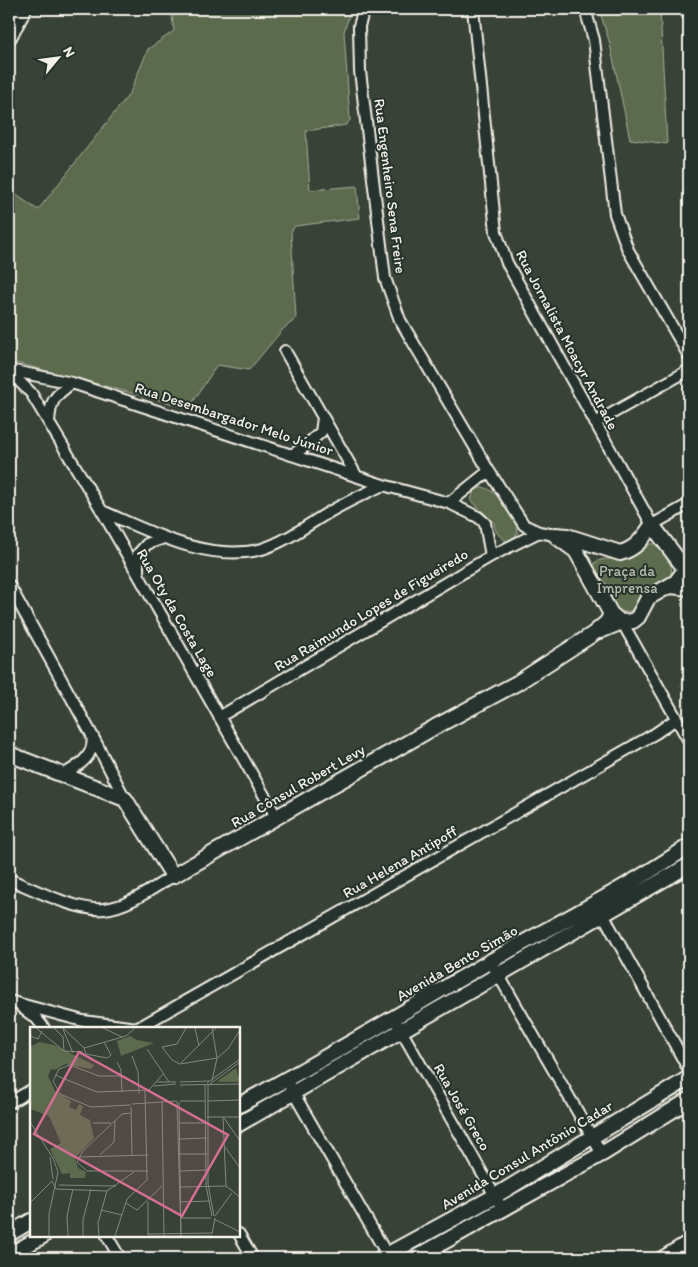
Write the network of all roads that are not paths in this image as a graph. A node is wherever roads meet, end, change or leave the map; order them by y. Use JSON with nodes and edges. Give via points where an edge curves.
{"nodes":[{"id":1,"x":24,"y":9,"type":"edge"},
{"id":2,"x":364,"y":9,"type":"edge"},
{"id":3,"x":473,"y":9,"type":"edge"},
{"id":4,"x":586,"y":9,"type":"edge"},
{"id":5,"x":684,"y":9,"type":"edge"},
{"id":6,"x":689,"y":16,"type":"edge"},
{"id":7,"x":9,"y":37,"type":"edge"},
{"id":8,"x":284,"y":351,"type":"dead end"},
{"id":9,"x":689,"y":356,"type":"edge"},
{"id":10,"x":9,"y":370,"type":"edge"},
{"id":11,"x":689,"y":370,"type":"edge"},
{"id":12,"x":72,"y":383,"type":"junction"},
{"id":13,"x":323,"y":418,"type":"junction"},
{"id":14,"x":595,"y":423,"type":"junction"},
{"id":15,"x":49,"y":424,"type":"junction"},
{"id":16,"x":291,"y":455,"type":"junction"},
{"id":17,"x":489,"y":471,"type":"junction"},
{"id":18,"x":356,"y":475,"type":"junction"},
{"id":19,"x":384,"y":485,"type":"junction"},
{"id":20,"x":449,"y":503,"type":"junction"},
{"id":21,"x":689,"y":504,"type":"edge"},
{"id":22,"x":102,"y":511,"type":"junction"},
{"id":23,"x":652,"y":525,"type":"junction"},
{"id":24,"x":539,"y":532,"type":"junction"},
{"id":25,"x":555,"y":535,"type":"junction"},
{"id":26,"x":164,"y":538,"type":"junction"},
{"id":27,"x":643,"y":538,"type":"junction"},
{"id":28,"x":663,"y":539,"type":"junction"},
{"id":29,"x":605,"y":549,"type":"junction"},
{"id":30,"x":491,"y":556,"type":"junction"},
{"id":31,"x":585,"y":567,"type":"junction"},
{"id":32,"x":687,"y":572,"type":"edge"},
{"id":33,"x":138,"y":575,"type":"junction"},
{"id":34,"x":9,"y":585,"type":"edge"},
{"id":35,"x":670,"y":586,"type":"junction"},
{"id":36,"x":689,"y":588,"type":"edge"},
{"id":37,"x":616,"y":618,"type":"junction"},
{"id":38,"x":219,"y":717,"type":"junction"},
{"id":39,"x":676,"y":719,"type":"junction"},
{"id":40,"x":92,"y":735,"type":"junction"},
{"id":41,"x":689,"y":741,"type":"edge"},
{"id":42,"x":9,"y":754,"type":"edge"},
{"id":43,"x":63,"y":775,"type":"junction"},
{"id":44,"x":125,"y":799,"type":"junction"},
{"id":45,"x":277,"y":818,"type":"junction"},
{"id":46,"x":689,"y":846,"type":"edge"},
{"id":47,"x":689,"y":865,"type":"edge"},
{"id":48,"x":173,"y":876,"type":"junction"},
{"id":49,"x":9,"y":879,"type":"edge"},
{"id":50,"x":600,"y":909,"type":"junction"},
{"id":51,"x":491,"y":962,"type":"junction"},
{"id":52,"x":498,"y":976,"type":"junction"},
{"id":53,"x":13,"y":1003,"type":"edge"},
{"id":54,"x":394,"y":1018,"type":"junction"},
{"id":55,"x":43,"y":1027,"type":"edge"},
{"id":56,"x":130,"y":1027,"type":"edge"},
{"id":57,"x":140,"y":1027,"type":"edge"},
{"id":58,"x":400,"y":1031,"type":"junction"},
{"id":59,"x":689,"y":1070,"type":"edge"},
{"id":60,"x":689,"y":1078,"type":"edge"},
{"id":61,"x":286,"y":1080,"type":"junction"},
{"id":62,"x":30,"y":1091,"type":"edge"},
{"id":63,"x":294,"y":1092,"type":"junction"},
{"id":64,"x":689,"y":1100,"type":"edge"},
{"id":65,"x":9,"y":1103,"type":"edge"},
{"id":66,"x":240,"y":1104,"type":"edge"},
{"id":67,"x":240,"y":1123,"type":"edge"},
{"id":68,"x":592,"y":1136,"type":"junction"},
{"id":69,"x":602,"y":1154,"type":"junction"},
{"id":70,"x":495,"y":1196,"type":"junction"},
{"id":71,"x":503,"y":1210,"type":"junction"},
{"id":72,"x":30,"y":1222,"type":"edge"},
{"id":73,"x":9,"y":1234,"type":"edge"},
{"id":74,"x":240,"y":1236,"type":"edge"},
{"id":75,"x":42,"y":1237,"type":"edge"},
{"id":76,"x":108,"y":1237,"type":"edge"},
{"id":77,"x":689,"y":1240,"type":"edge"},
{"id":78,"x":9,"y":1255,"type":"edge"},
{"id":79,"x":385,"y":1257,"type":"edge"},
{"id":80,"x":120,"y":1258,"type":"edge"},
{"id":81,"x":253,"y":1258,"type":"edge"},
{"id":82,"x":415,"y":1258,"type":"edge"},
{"id":83,"x":660,"y":1258,"type":"edge"}],
"edges":[{"from":1,"to":7,"type":"street"},
{"from":2,"to":17,"type":"street","name":"Rua Engenheiro Sena Freire","via":[[359,26],[360,71],[385,278],[400,320]]},
{"from":3,"to":14,"type":"street","name":"Rua Jornalista Moacyr Andrade","via":[[496,232],[515,281]]},
{"from":4,"to":9,"type":"street","via":[[594,40],[615,214],[628,250]]},
{"from":5,"to":6,"type":"street"},
{"from":8,"to":13,"type":"street"},
{"from":10,"to":12,"type":"street","name":"Rua Desembargador Melo Júnior"},
{"from":10,"to":15,"type":"street","name":"Rua Oty da Costa Lage","via":[[31,393]]},
{"from":11,"to":14,"type":"street"},
{"from":12,"to":15,"type":"street","via":[[53,400]]},
{"from":12,"to":16,"type":"street","name":"Rua Desembargador Melo Júnior"},
{"from":13,"to":16,"type":"street","via":[[320,432],[304,448]]},
{"from":13,"to":18,"type":"street"},
{"from":14,"to":23,"type":"street","name":"Rua Jornalista Moacyr Andrade"},
{"from":15,"to":22,"type":"street","name":"Rua Oty da Costa Lage"},
{"from":16,"to":18,"type":"street","name":"Rua Desembargador Melo Júnior"},
{"from":17,"to":20,"type":"street"},
{"from":17,"to":24,"type":"street","name":"Rua Engenheiro Sena Freire","via":[[524,525]]},
{"from":18,"to":19,"type":"street","name":"Rua Desembargador Melo Júnior"},
{"from":19,"to":20,"type":"street","name":"Rua Desembargador Melo Júnior"},
{"from":19,"to":26,"type":"street","via":[[263,548],[216,552]]},
{"from":20,"to":30,"type":"street","name":"Rua Desembargador Melo Júnior","via":[[485,523]]},
{"from":21,"to":23,"type":"street"},
{"from":22,"to":26,"type":"street"},
{"from":22,"to":33,"type":"street","name":"Rua Oty da Costa Lage"},
{"from":23,"to":27,"type":"street"},
{"from":23,"to":28,"type":"street"},
{"from":24,"to":25,"type":"street"},
{"from":24,"to":30,"type":"street","name":"Rua Raimundo Lopes de Figueiredo"},
{"from":25,"to":29,"type":"street"},
{"from":25,"to":31,"type":"street","via":[[576,551]]},
{"from":26,"to":33,"type":"street","via":[[147,544],[138,554]]},
{"from":27,"to":28,"type":"street"},
{"from":27,"to":29,"type":"street","via":[[628,551],[620,553]]},
{"from":28,"to":32,"type":"street"},
{"from":29,"to":31,"type":"street","via":[[596,553]]},
{"from":30,"to":38,"type":"street","name":"Rua Raimundo Lopes de Figueiredo"},
{"from":31,"to":37,"type":"street"},
{"from":32,"to":35,"type":"street"},
{"from":33,"to":38,"type":"street","name":"Rua Oty da Costa Lage"},
{"from":34,"to":40,"type":"street"},
{"from":35,"to":36,"type":"street"},
{"from":35,"to":37,"type":"street","via":[[648,598],[633,621]]},
{"from":37,"to":39,"type":"street"},
{"from":37,"to":45,"type":"street","name":"Rua Cônsul Robert Levy","via":[[517,683]]},
{"from":38,"to":45,"type":"street","name":"Rua Oty da Costa Lage"},
{"from":39,"to":41,"type":"street"},
{"from":39,"to":57,"type":"street","name":"Rua Helena Antipoff","via":[[656,734]]},
{"from":40,"to":43,"type":"street","via":[[94,744],[89,755]]},
{"from":40,"to":44,"type":"street"},
{"from":42,"to":43,"type":"street"},
{"from":43,"to":44,"type":"street"},
{"from":44,"to":48,"type":"street"},
{"from":45,"to":48,"type":"street","name":"Rua Cônsul Robert Levy"},
{"from":46,"to":50,"type":"street","name":"Avenida Bento Simão"},
{"from":47,"to":50,"type":"street","name":"Avenida Bento Simão"},
{"from":48,"to":49,"type":"street","name":"Rua Cônsul Robert Levy","via":[[140,896],[104,909],[62,901]]},
{"from":50,"to":51,"type":"street","name":"Avenida Bento Simão"},
{"from":50,"to":52,"type":"street","name":"Avenida Bento Simão"},
{"from":50,"to":59,"type":"street"},
{"from":51,"to":52,"type":"street"},
{"from":51,"to":54,"type":"street","name":"Avenida Bento Simão"},
{"from":52,"to":58,"type":"street","name":"Avenida Bento Simão"},
{"from":52,"to":68,"type":"street"},
{"from":53,"to":55,"type":"street","via":[[36,1018]]},
{"from":53,"to":56,"type":"street","via":[[83,1021]]},
{"from":54,"to":58,"type":"street","name":"Rua José Greco"},
{"from":54,"to":61,"type":"street","name":"Avenida Bento Simão"},
{"from":58,"to":63,"type":"street","name":"Avenida Bento Simão"},
{"from":58,"to":70,"type":"street","name":"Rua José Greco"},
{"from":60,"to":68,"type":"street","name":"Avenida Consul Antônio Cadar"},
{"from":61,"to":63,"type":"street"},
{"from":61,"to":66,"type":"street","name":"Avenida Bento Simão"},
{"from":62,"to":65,"type":"street"},
{"from":63,"to":67,"type":"street","name":"Avenida Bento Simão"},
{"from":63,"to":79,"type":"street"},
{"from":64,"to":69,"type":"street"},
{"from":68,"to":69,"type":"street"},
{"from":68,"to":70,"type":"street","name":"Avenida Consul Antônio Cadar"},
{"from":69,"to":71,"type":"street"},
{"from":70,"to":71,"type":"street","name":"Rua José Greco"},
{"from":70,"to":79,"type":"street","name":"Avenida Consul Antônio Cadar"},
{"from":71,"to":82,"type":"street"},
{"from":72,"to":73,"type":"street"},
{"from":74,"to":81,"type":"street"},
{"from":75,"to":78,"type":"street"},
{"from":76,"to":80,"type":"street"},
{"from":77,"to":83,"type":"street"}]}
